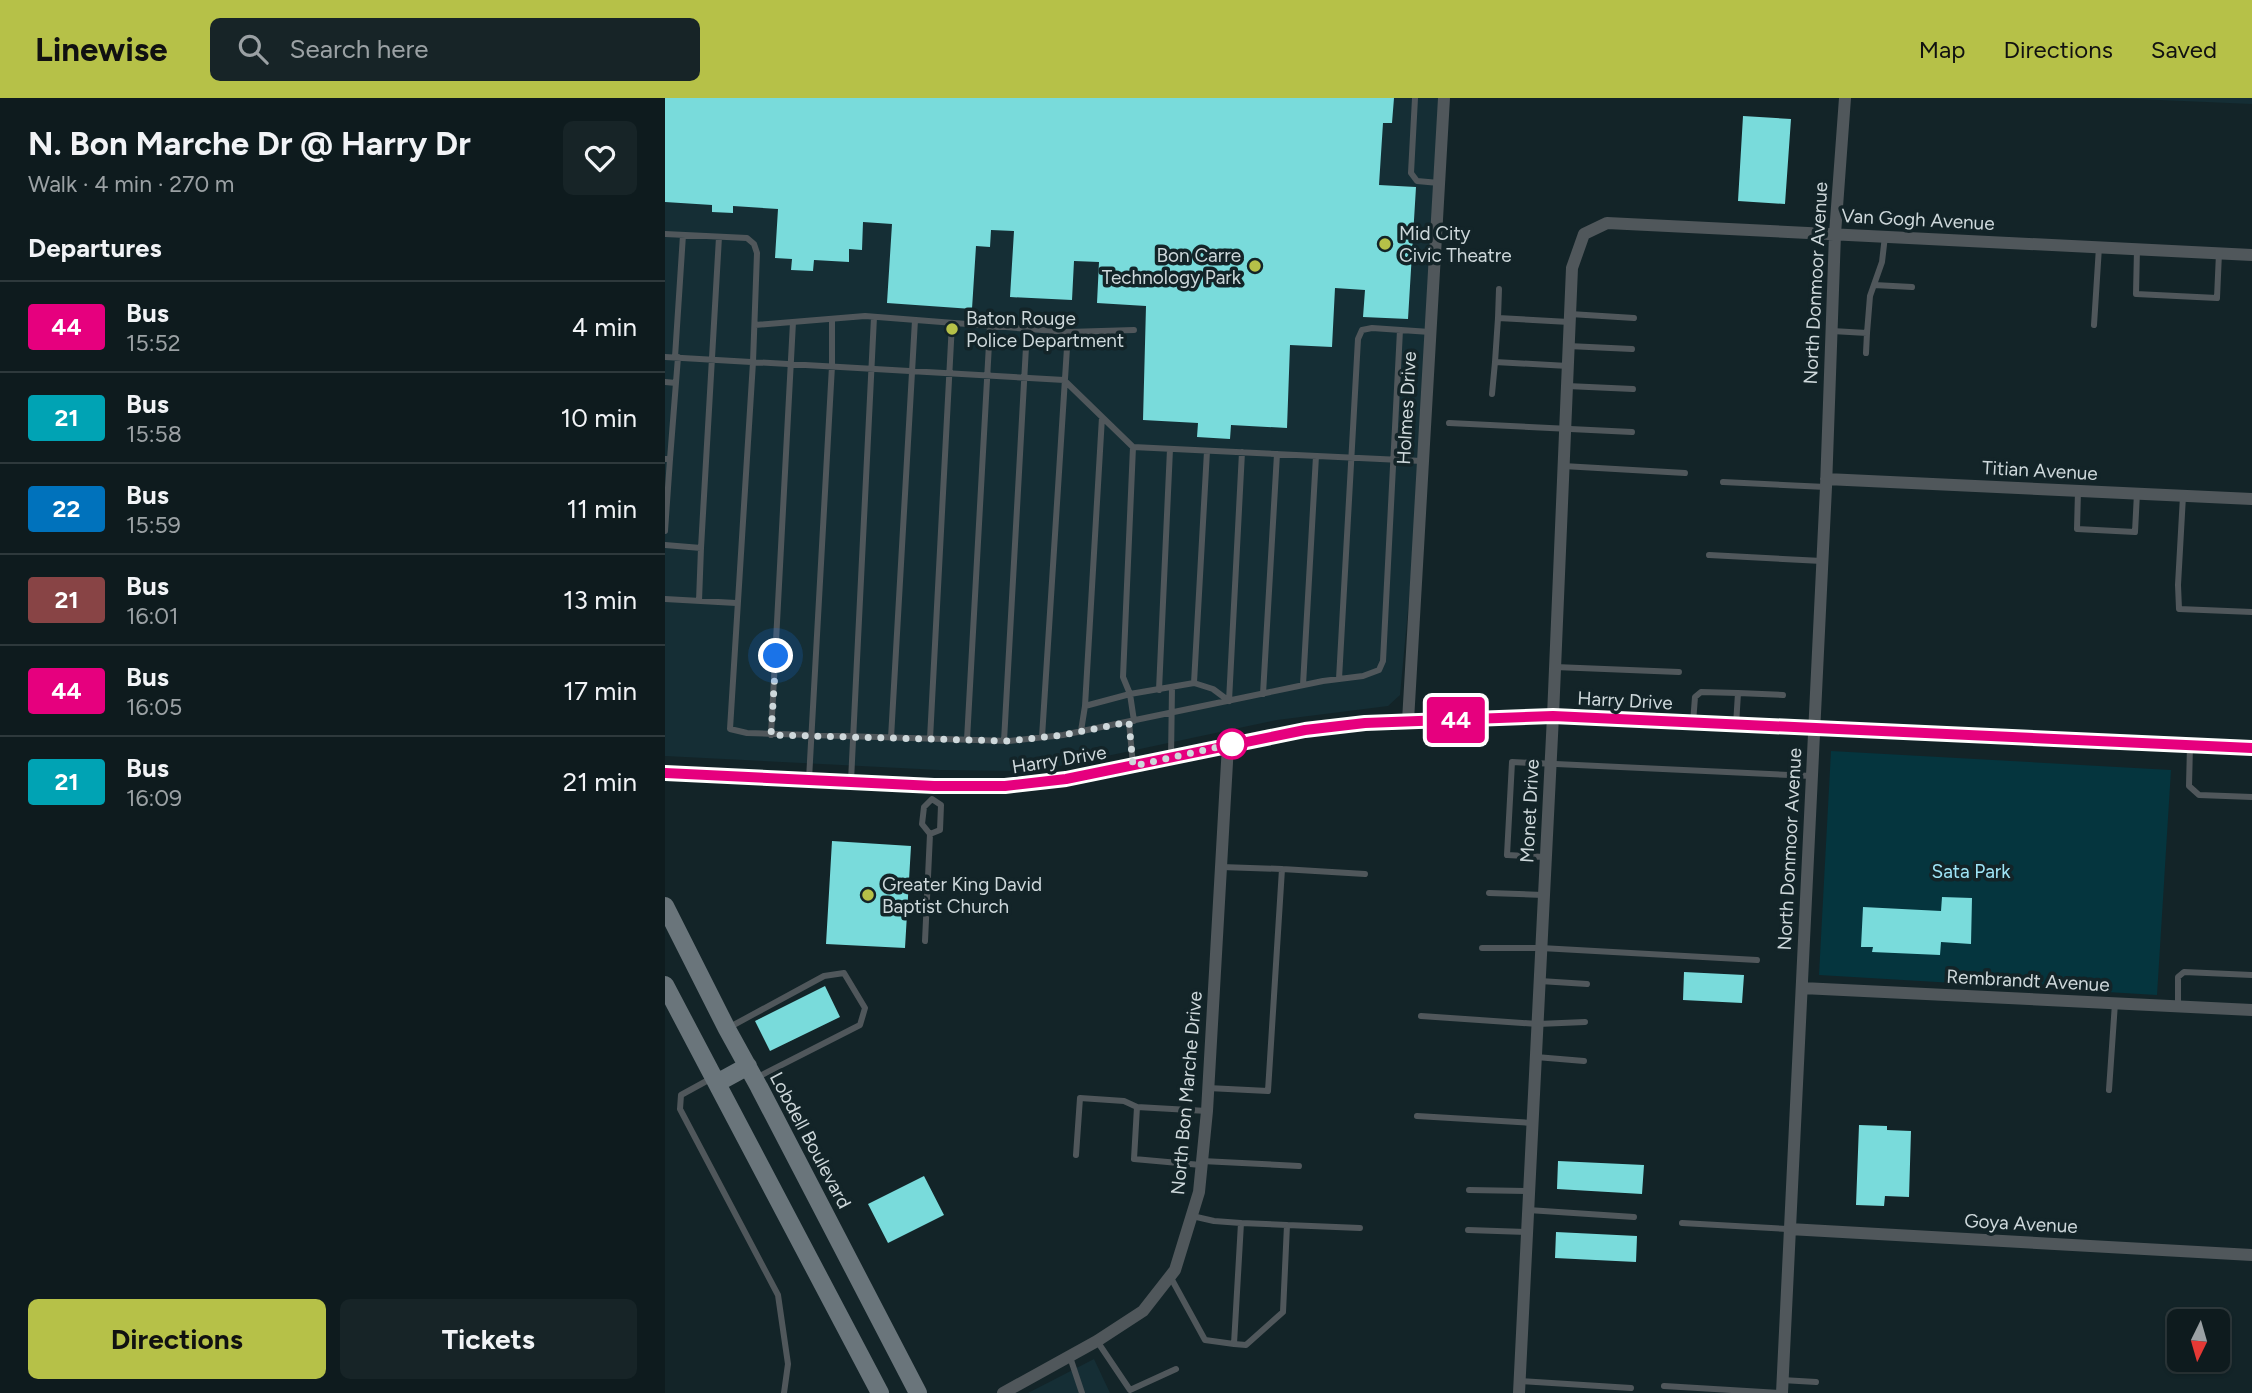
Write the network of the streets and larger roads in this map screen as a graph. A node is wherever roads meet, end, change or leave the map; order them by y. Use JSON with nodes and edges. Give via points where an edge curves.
{"nodes":[{"id":1,"x":1444,"y":98,"type":"edge"},
{"id":2,"x":1845,"y":98,"type":"edge"},
{"id":3,"x":1584,"y":234,"type":"joint"},
{"id":4,"x":1835,"y":234,"type":"junction"},
{"id":5,"x":2252,"y":255,"type":"edge"},
{"id":6,"x":1826,"y":483,"type":"junction"},
{"id":7,"x":2252,"y":499,"type":"edge"},
{"id":8,"x":1553,"y":716,"type":"junction"},
{"id":9,"x":1408,"y":721,"type":"junction"},
{"id":10,"x":1814,"y":729,"type":"junction"},
{"id":11,"x":1228,"y":745,"type":"junction"},
{"id":12,"x":2252,"y":748,"type":"edge"},
{"id":13,"x":665,"y":772,"type":"edge"},
{"id":14,"x":665,"y":906,"type":"edge"},
{"id":15,"x":665,"y":985,"type":"edge"},
{"id":16,"x":1802,"y":988,"type":"junction"},
{"id":17,"x":2252,"y":1010,"type":"edge"},
{"id":18,"x":751,"y":1072,"type":"junction"},
{"id":19,"x":715,"y":1080,"type":"junction"},
{"id":20,"x":1789,"y":1229,"type":"junction"},
{"id":21,"x":2252,"y":1255,"type":"edge"},
{"id":22,"x":1520,"y":1387,"type":"edge"},
{"id":23,"x":1782,"y":1389,"type":"edge"},
{"id":24,"x":880,"y":1393,"type":"edge"},
{"id":25,"x":918,"y":1393,"type":"edge"},
{"id":26,"x":1003,"y":1393,"type":"edge"}],
"edges":[{"from":1,"to":9,"type":"street","name":"Holmes Drive"},
{"from":2,"to":4,"type":"street","name":"North Donmoor Avenue"},
{"from":3,"to":4,"type":"street","name":"Van Gogh Avenue","via":[[1607,223]]},
{"from":3,"to":8,"type":"street","name":"Monet Drive","via":[[1572,268]]},
{"from":4,"to":5,"type":"street","name":"Van Gogh Avenue"},
{"from":4,"to":6,"type":"street","name":"North Donmoor Avenue"},
{"from":6,"to":7,"type":"street","name":"Titian Avenue"},
{"from":6,"to":10,"type":"street","name":"North Donmoor Avenue"},
{"from":8,"to":9,"type":"street","name":"Harry Drive"},
{"from":8,"to":10,"type":"street","name":"Harry Drive"},
{"from":8,"to":22,"type":"street","name":"Monet Drive"},
{"from":9,"to":11,"type":"street","name":"Harry Drive","via":[[1305,730]]},
{"from":10,"to":12,"type":"street","name":"Harry Drive"},
{"from":10,"to":16,"type":"street","name":"North Donmoor Avenue"},
{"from":11,"to":13,"type":"street","name":"Harry Drive","via":[[1031,784],[933,793],[851,781]]},
{"from":11,"to":26,"type":"street","name":"North Bon Marche Drive","via":[[1199,1192],[1175,1270],[1143,1311],[1097,1342]]},
{"from":14,"to":18,"type":"main road","name":"Lobdell Boulevard"},
{"from":15,"to":19,"type":"main road"},
{"from":16,"to":17,"type":"street","name":"Rembrandt Avenue"},
{"from":16,"to":20,"type":"street","name":"North Donmoor Avenue"},
{"from":18,"to":19,"type":"main road"},
{"from":18,"to":25,"type":"main road","name":"Lobdell Boulevard"},
{"from":19,"to":24,"type":"main road"},
{"from":20,"to":21,"type":"street","name":"Goya Avenue"},
{"from":20,"to":23,"type":"street","name":"North Donmoor Avenue"}]}
